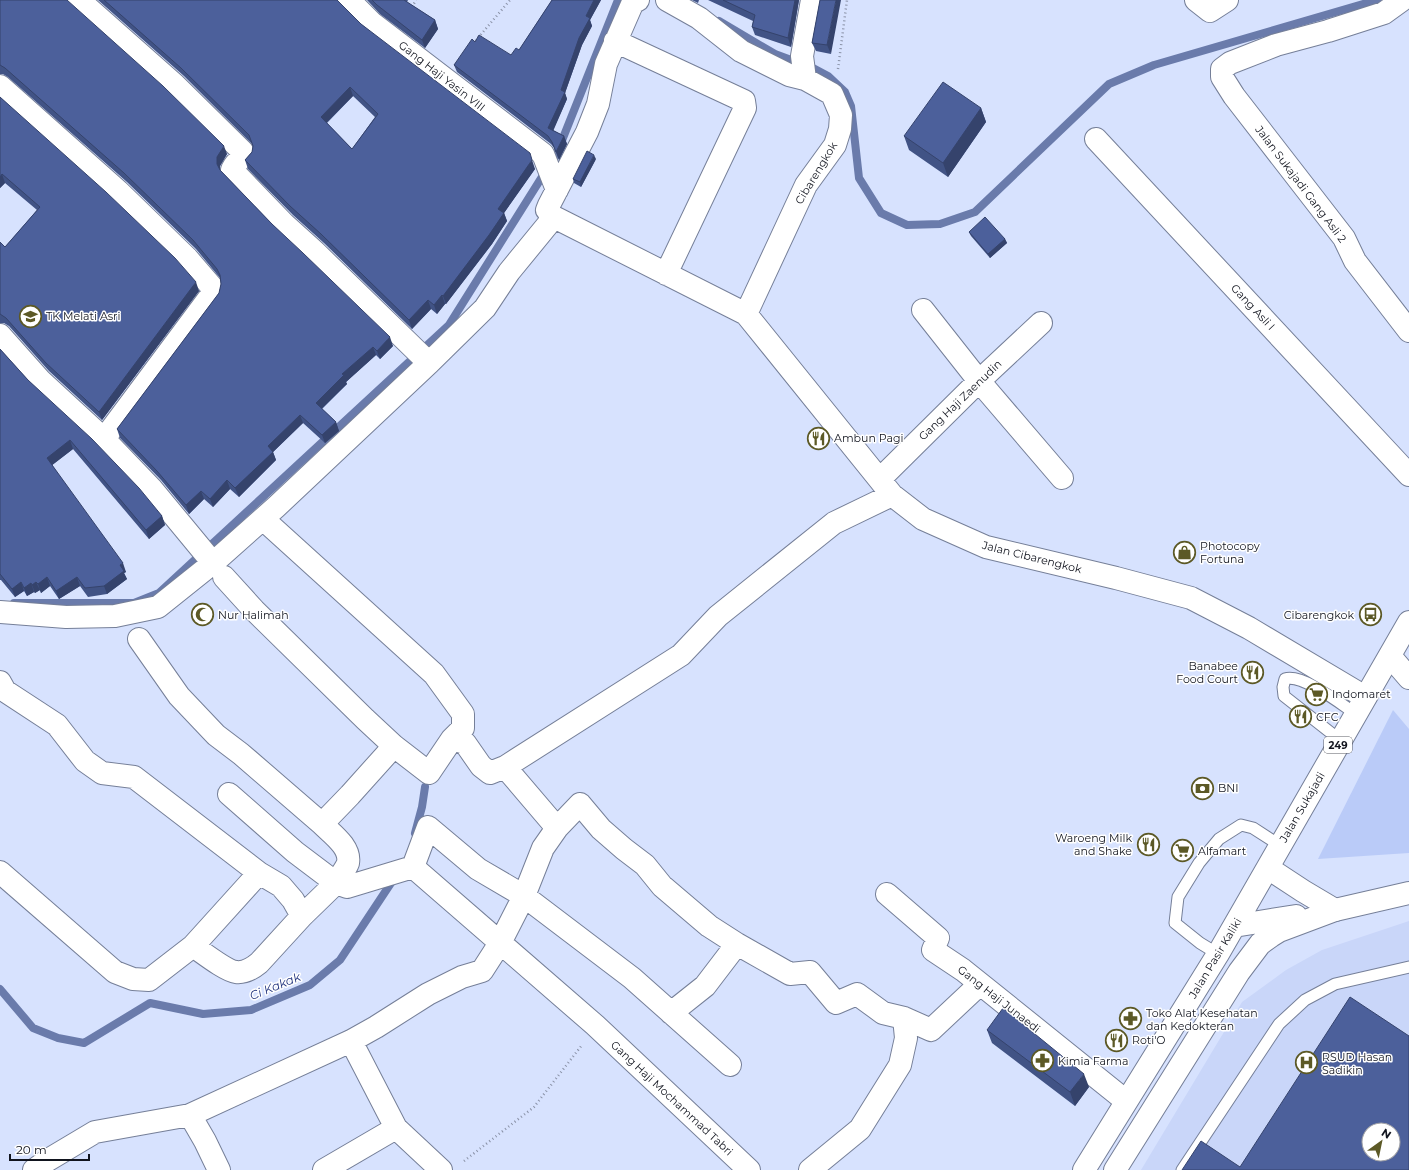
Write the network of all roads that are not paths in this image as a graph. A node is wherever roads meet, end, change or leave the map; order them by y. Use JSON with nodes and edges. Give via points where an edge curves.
{"nodes":[{"id":1,"x":79,"y":0,"type":"edge"},
{"id":2,"x":349,"y":0,"type":"edge"},
{"id":3,"x":638,"y":0,"type":"edge"},
{"id":4,"x":667,"y":0,"type":"edge"},
{"id":5,"x":812,"y":0,"type":"edge"},
{"id":6,"x":1196,"y":0,"type":"edge"},
{"id":7,"x":1227,"y":0,"type":"edge"},
{"id":8,"x":1402,"y":0,"type":"edge"},
{"id":9,"x":615,"y":41,"type":"junction"},
{"id":10,"x":804,"y":69,"type":"junction"},
{"id":11,"x":0,"y":86,"type":"edge"},
{"id":12,"x":1096,"y":139,"type":"dead end"},
{"id":13,"x":557,"y":190,"type":"junction"},
{"id":14,"x":554,"y":217,"type":"junction"},
{"id":15,"x":666,"y":274,"type":"junction"},
{"id":16,"x":923,"y":310,"type":"dead end"},
{"id":17,"x":746,"y":314,"type":"junction"},
{"id":18,"x":1041,"y":323,"type":"dead end"},
{"id":19,"x":1409,"y":331,"type":"edge"},
{"id":20,"x":0,"y":335,"type":"edge"},
{"id":21,"x":421,"y":356,"type":"junction"},
{"id":22,"x":980,"y":381,"type":"junction"},
{"id":23,"x":104,"y":439,"type":"junction"},
{"id":24,"x":1409,"y":475,"type":"edge"},
{"id":25,"x":1062,"y":478,"type":"dead end"},
{"id":26,"x":886,"y":487,"type":"junction"},
{"id":27,"x":263,"y":519,"type":"junction"},
{"id":28,"x":210,"y":561,"type":"junction"},
{"id":29,"x":0,"y":612,"type":"edge"},
{"id":30,"x":1409,"y":622,"type":"edge"},
{"id":31,"x":139,"y":639,"type":"dead end"},
{"id":32,"x":1390,"y":656,"type":"junction"},
{"id":33,"x":1409,"y":678,"type":"edge"},
{"id":34,"x":0,"y":682,"type":"edge"},
{"id":35,"x":1361,"y":705,"type":"junction"},
{"id":36,"x":452,"y":739,"type":"junction"},
{"id":37,"x":1340,"y":740,"type":"junction"},
{"id":38,"x":394,"y":746,"type":"junction"},
{"id":39,"x":505,"y":767,"type":"junction"},
{"id":40,"x":228,"y":794,"type":"dead end"},
{"id":41,"x":322,"y":824,"type":"junction"},
{"id":42,"x":557,"y":828,"type":"junction"},
{"id":43,"x":1281,"y":846,"type":"junction"},
{"id":44,"x":412,"y":867,"type":"junction"},
{"id":45,"x":1268,"y":868,"type":"junction"},
{"id":46,"x":0,"y":872,"type":"edge"},
{"id":47,"x":260,"y":873,"type":"junction"},
{"id":48,"x":336,"y":882,"type":"junction"},
{"id":49,"x":1409,"y":893,"type":"edge"},
{"id":50,"x":887,"y":894,"type":"dead end"},
{"id":51,"x":524,"y":896,"type":"junction"},
{"id":52,"x":1335,"y":910,"type":"junction"},
{"id":53,"x":302,"y":916,"type":"junction"},
{"id":54,"x":1234,"y":926,"type":"junction"},
{"id":55,"x":500,"y":943,"type":"junction"},
{"id":56,"x":737,"y":944,"type":"junction"},
{"id":57,"x":193,"y":946,"type":"junction"},
{"id":58,"x":1218,"y":954,"type":"junction"},
{"id":59,"x":1409,"y":967,"type":"edge"},
{"id":60,"x":980,"y":984,"type":"junction"},
{"id":61,"x":671,"y":1013,"type":"junction"},
{"id":62,"x":904,"y":1018,"type":"junction"},
{"id":63,"x":351,"y":1041,"type":"junction"},
{"id":64,"x":730,"y":1065,"type":"dead end"},
{"id":65,"x":1126,"y":1101,"type":"junction"},
{"id":66,"x":190,"y":1115,"type":"junction"},
{"id":67,"x":396,"y":1128,"type":"junction"},
{"id":68,"x":34,"y":1170,"type":"edge"},
{"id":69,"x":219,"y":1170,"type":"edge"},
{"id":70,"x":324,"y":1170,"type":"edge"},
{"id":71,"x":441,"y":1170,"type":"edge"},
{"id":72,"x":749,"y":1170,"type":"edge"},
{"id":73,"x":810,"y":1170,"type":"edge"},
{"id":74,"x":1084,"y":1170,"type":"edge"},
{"id":75,"x":1115,"y":1170,"type":"edge"},
{"id":76,"x":1182,"y":1170,"type":"edge"}],
"edges":[{"from":1,"to":21,"type":"street","via":[[175,85],[244,153],[232,170],[284,224]]},
{"from":2,"to":13,"type":"street","name":"Gang Haji Yasin VIII","via":[[372,23],[543,154]]},
{"from":3,"to":9,"type":"street","via":[[633,2]]},
{"from":4,"to":10,"type":"street","via":[[699,18],[741,51],[789,75]]},
{"from":5,"to":10,"type":"street"},
{"from":6,"to":7,"type":"street","via":[[1210,10]]},
{"from":8,"to":19,"type":"street","name":"Jalan Sukajadi Gang Asli 2","via":[[1384,13],[1276,45],[1230,63],[1222,69],[1222,77],[1344,238],[1355,261]]},
{"from":9,"to":13,"type":"street","via":[[606,64],[598,104]]},
{"from":9,"to":15,"type":"street","via":[[744,101],[744,108]]},
{"from":10,"to":17,"type":"street","name":"Cibarengkok","via":[[835,82],[841,115],[840,129],[835,145],[806,186]]},
{"from":11,"to":23,"type":"street","via":[[118,191],[211,286],[212,294]]},
{"from":12,"to":24,"type":"street","name":"Gang Asli I"},
{"from":13,"to":14,"type":"street","via":[[547,210]]},
{"from":14,"to":15,"type":"street"},
{"from":14,"to":21,"type":"street","via":[[509,272],[485,308]]},
{"from":15,"to":17,"type":"street"},
{"from":16,"to":22,"type":"street"},
{"from":17,"to":26,"type":"street","name":"Jalan Cibarengkok"},
{"from":18,"to":22,"type":"street","name":"Gang Haji Zaenudin"},
{"from":20,"to":23,"type":"street","via":[[40,380]]},
{"from":21,"to":27,"type":"street"},
{"from":22,"to":25,"type":"street"},
{"from":22,"to":26,"type":"street","name":"Gang Haji Zaenudin"},
{"from":23,"to":28,"type":"street","via":[[151,488]]},
{"from":26,"to":35,"type":"street","name":"Jalan Cibarengkok","via":[[923,519],[986,548],[1191,598],[1249,628]]},
{"from":26,"to":39,"type":"street","name":"Gang Haji Zaenudin","via":[[834,523],[718,616],[680,655]]},
{"from":27,"to":28,"type":"street"},
{"from":27,"to":36,"type":"street","via":[[434,674],[463,714],[463,728]]},
{"from":28,"to":29,"type":"street","via":[[158,607],[115,616],[66,617]]},
{"from":28,"to":38,"type":"street","via":[[260,616]]},
{"from":30,"to":32,"type":"street","name":"Jalan Sukajadi","number":"249"},
{"from":31,"to":41,"type":"street","via":[[179,696],[216,734]]},
{"from":32,"to":33,"type":"street"},
{"from":32,"to":35,"type":"street","name":"Jalan Sukajadi","number":"249"},
{"from":34,"to":47,"type":"street","via":[[5,690],[57,725],[85,761],[102,773],[134,777]]},
{"from":35,"to":37,"type":"street","name":"Jalan Sukajadi","number":"249"},
{"from":35,"to":37,"type":"lane","via":[[1302,680],[1291,677],[1285,679],[1284,696]]},
{"from":36,"to":38,"type":"street","via":[[429,773]]},
{"from":36,"to":39,"type":"street","via":[[465,743],[481,766],[490,773]]},
{"from":37,"to":43,"type":"street","name":"Jalan Sukajadi","number":"249"},
{"from":38,"to":41,"type":"street"},
{"from":39,"to":42,"type":"street"},
{"from":40,"to":48,"type":"street","via":[[295,852]]},
{"from":41,"to":48,"type":"street","via":[[347,853],[348,864]]},
{"from":42,"to":51,"type":"street","via":[[543,848]]},
{"from":42,"to":56,"type":"street","via":[[580,804],[601,829],[645,865],[662,886],[709,926]]},
{"from":43,"to":45,"type":"street","name":"Jalan Sukajadi","number":"249"},
{"from":43,"to":58,"type":"lane","via":[[1253,828],[1241,826],[1218,839],[1199,863],[1178,897],[1174,922]]},
{"from":44,"to":48,"type":"street","via":[[347,887]]},
{"from":44,"to":51,"type":"street","via":[[428,827],[478,869]]},
{"from":44,"to":55,"type":"street","name":"Gang Haji Mochammad Tabri"},
{"from":45,"to":52,"type":"street"},
{"from":45,"to":54,"type":"street","name":"Jalan Pasir Kaliki","number":"249"},
{"from":46,"to":57,"type":"street","via":[[115,972],[127,977],[149,980]]},
{"from":47,"to":53,"type":"street","via":[[281,886]]},
{"from":47,"to":57,"type":"street"},
{"from":48,"to":53,"type":"street"},
{"from":49,"to":52,"type":"street"},
{"from":50,"to":60,"type":"street","name":"Gang Haji Junaedi","via":[[938,938],[933,950]]},
{"from":51,"to":55,"type":"street"},
{"from":51,"to":61,"type":"street","via":[[632,978]]},
{"from":52,"to":54,"type":"street"},
{"from":52,"to":75,"type":"street","via":[[1279,931],[1260,944],[1239,972]]},
{"from":53,"to":57,"type":"street","via":[[252,968],[236,972]]},
{"from":54,"to":58,"type":"street","name":"Jalan Pasir Kaliki","number":"249"},
{"from":55,"to":63,"type":"street","via":[[482,971],[462,977],[428,994]]},
{"from":55,"to":72,"type":"street","name":"Gang Haji Mochammad Tabri","via":[[596,1025]]},
{"from":56,"to":61,"type":"street","via":[[705,986]]},
{"from":56,"to":62,"type":"street","via":[[790,974],[810,972],[836,1003],[857,994],[883,1013]]},
{"from":58,"to":65,"type":"street","name":"Jalan Pasir Kaliki","number":"249"},
{"from":59,"to":76,"type":"lane","via":[[1335,984],[1305,1000],[1279,1024]]},
{"from":60,"to":62,"type":"street","via":[[931,1030]]},
{"from":60,"to":65,"type":"street","name":"Gang Haji Junaedi"},
{"from":61,"to":64,"type":"street"},
{"from":62,"to":73,"type":"street","via":[[906,1038],[900,1065],[860,1129]]},
{"from":63,"to":66,"type":"street"},
{"from":63,"to":67,"type":"street"},
{"from":65,"to":74,"type":"street","name":"Jalan Pasir Kaliki","number":"249"},
{"from":66,"to":68,"type":"street","via":[[95,1132]]},
{"from":66,"to":69,"type":"street"},
{"from":67,"to":70,"type":"street"},
{"from":67,"to":71,"type":"street"}]}
